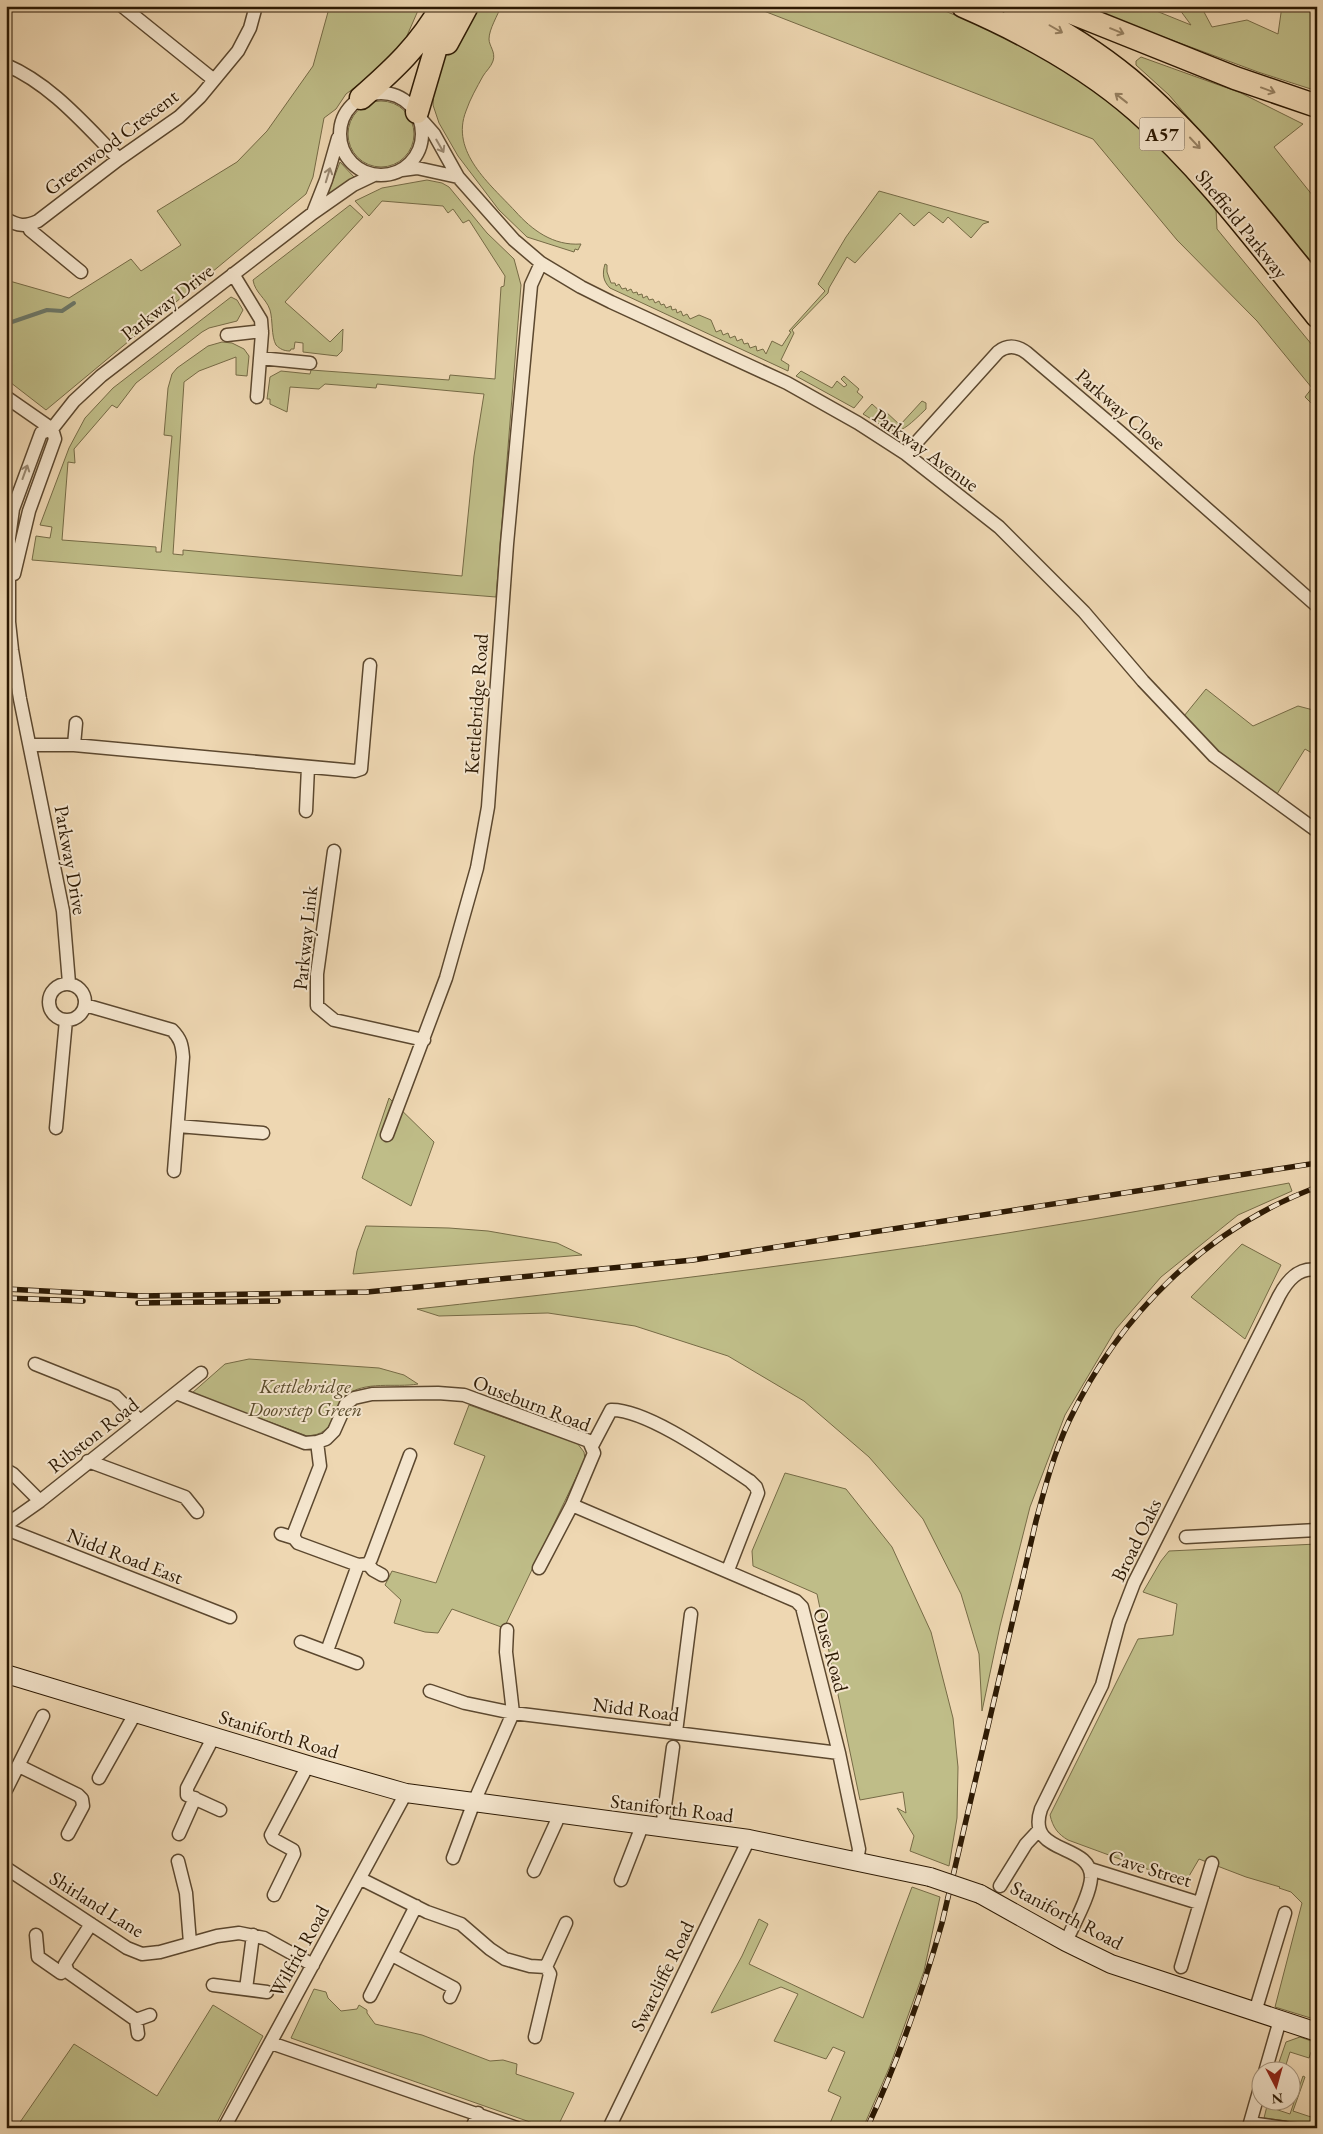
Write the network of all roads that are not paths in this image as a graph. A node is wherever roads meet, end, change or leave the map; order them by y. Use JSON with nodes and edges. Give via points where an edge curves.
{"nodes":[{"id":1,"x":122,"y":6,"type":"edge"},
{"id":2,"x":256,"y":6,"type":"edge"},
{"id":3,"x":427,"y":6,"type":"edge"},
{"id":4,"x":442,"y":6,"type":"edge"},
{"id":5,"x":449,"y":6,"type":"edge"},
{"id":6,"x":467,"y":6,"type":"edge"},
{"id":7,"x":963,"y":6,"type":"edge"},
{"id":8,"x":1014,"y":6,"type":"edge"},
{"id":9,"x":1055,"y":6,"type":"edge"},
{"id":10,"x":412,"y":50,"type":"junction"},
{"id":11,"x":6,"y":65,"type":"edge"},
{"id":12,"x":427,"y":74,"type":"junction"},
{"id":13,"x":214,"y":80,"type":"junction"},
{"id":14,"x":361,"y":98,"type":"junction"},
{"id":15,"x":1317,"y":106,"type":"edge"},
{"id":16,"x":418,"y":115,"type":"junction"},
{"id":17,"x":339,"y":135,"type":"junction"},
{"id":18,"x":119,"y":159,"type":"junction"},
{"id":19,"x":402,"y":170,"type":"junction"},
{"id":20,"x":374,"y":175,"type":"junction"},
{"id":21,"x":458,"y":177,"type":"junction"},
{"id":22,"x":313,"y":213,"type":"junction"},
{"id":23,"x":6,"y":219,"type":"edge"},
{"id":24,"x":28,"y":225,"type":"junction"},
{"id":25,"x":541,"y":263,"type":"junction"},
{"id":26,"x":81,"y":272,"type":"dead end"},
{"id":27,"x":233,"y":274,"type":"junction"},
{"id":28,"x":1317,"y":288,"type":"edge"},
{"id":29,"x":1317,"y":316,"type":"edge"},
{"id":30,"x":262,"y":330,"type":"junction"},
{"id":31,"x":226,"y":335,"type":"dead end"},
{"id":32,"x":260,"y":358,"type":"junction"},
{"id":33,"x":310,"y":363,"type":"dead end"},
{"id":34,"x":6,"y":397,"type":"edge"},
{"id":35,"x":257,"y":397,"type":"dead end"},
{"id":36,"x":52,"y":429,"type":"junction"},
{"id":37,"x":906,"y":454,"type":"junction"},
{"id":38,"x":1317,"y":606,"type":"edge"},
{"id":39,"x":370,"y":665,"type":"dead end"},
{"id":40,"x":76,"y":723,"type":"dead end"},
{"id":41,"x":30,"y":745,"type":"junction"},
{"id":42,"x":74,"y":745,"type":"junction"},
{"id":43,"x":308,"y":767,"type":"junction"},
{"id":44,"x":306,"y":811,"type":"dead end"},
{"id":45,"x":1317,"y":831,"type":"edge"},
{"id":46,"x":334,"y":851,"type":"dead end"},
{"id":47,"x":69,"y":983,"type":"junction"},
{"id":48,"x":85,"y":1005,"type":"junction"},
{"id":49,"x":66,"y":1020,"type":"junction"},
{"id":50,"x":424,"y":1040,"type":"junction"},
{"id":51,"x":178,"y":1126,"type":"junction"},
{"id":52,"x":56,"y":1128,"type":"dead end"},
{"id":53,"x":263,"y":1133,"type":"dead end"},
{"id":54,"x":387,"y":1135,"type":"dead end"},
{"id":55,"x":174,"y":1170,"type":"dead end"},
{"id":56,"x":1317,"y":1270,"type":"edge"},
{"id":57,"x":35,"y":1364,"type":"dead end"},
{"id":58,"x":201,"y":1372,"type":"dead end"},
{"id":59,"x":176,"y":1393,"type":"junction"},
{"id":60,"x":140,"y":1421,"type":"junction"},
{"id":61,"x":317,"y":1442,"type":"junction"},
{"id":62,"x":592,"y":1446,"type":"junction"},
{"id":63,"x":410,"y":1455,"type":"dead end"},
{"id":64,"x":88,"y":1461,"type":"junction"},
{"id":65,"x":6,"y":1470,"type":"edge"},
{"id":66,"x":40,"y":1501,"type":"junction"},
{"id":67,"x":572,"y":1505,"type":"junction"},
{"id":68,"x":197,"y":1512,"type":"dead end"},
{"id":69,"x":6,"y":1525,"type":"edge"},
{"id":70,"x":6,"y":1529,"type":"edge"},
{"id":71,"x":1317,"y":1530,"type":"edge"},
{"id":72,"x":281,"y":1534,"type":"dead end"},
{"id":73,"x":1186,"y":1537,"type":"dead end"},
{"id":74,"x":294,"y":1538,"type":"junction"},
{"id":75,"x":363,"y":1564,"type":"junction"},
{"id":76,"x":539,"y":1568,"type":"dead end"},
{"id":77,"x":728,"y":1570,"type":"junction"},
{"id":78,"x":382,"y":1575,"type":"dead end"},
{"id":79,"x":691,"y":1614,"type":"dead end"},
{"id":80,"x":230,"y":1617,"type":"dead end"},
{"id":81,"x":507,"y":1630,"type":"dead end"},
{"id":82,"x":302,"y":1642,"type":"dead end"},
{"id":83,"x":327,"y":1651,"type":"junction"},
{"id":84,"x":356,"y":1663,"type":"dead end"},
{"id":85,"x":6,"y":1674,"type":"edge"},
{"id":86,"x":430,"y":1691,"type":"dead end"},
{"id":87,"x":136,"y":1712,"type":"junction"},
{"id":88,"x":513,"y":1713,"type":"junction"},
{"id":89,"x":43,"y":1716,"type":"dead end"},
{"id":90,"x":676,"y":1732,"type":"junction"},
{"id":91,"x":214,"y":1736,"type":"junction"},
{"id":92,"x":673,"y":1747,"type":"dead end"},
{"id":93,"x":839,"y":1753,"type":"junction"},
{"id":94,"x":308,"y":1765,"type":"junction"},
{"id":95,"x":20,"y":1766,"type":"junction"},
{"id":96,"x":99,"y":1778,"type":"dead end"},
{"id":97,"x":6,"y":1790,"type":"edge"},
{"id":98,"x":406,"y":1792,"type":"junction"},
{"id":99,"x":195,"y":1798,"type":"junction"},
{"id":100,"x":474,"y":1802,"type":"junction"},
{"id":101,"x":220,"y":1810,"type":"dead end"},
{"id":102,"x":560,"y":1814,"type":"junction"},
{"id":103,"x":642,"y":1826,"type":"junction"},
{"id":104,"x":662,"y":1828,"type":"junction"},
{"id":105,"x":1039,"y":1830,"type":"junction"},
{"id":106,"x":68,"y":1834,"type":"dead end"},
{"id":107,"x":179,"y":1834,"type":"dead end"},
{"id":108,"x":749,"y":1839,"type":"junction"},
{"id":109,"x":453,"y":1858,"type":"dead end"},
{"id":110,"x":178,"y":1861,"type":"dead end"},
{"id":111,"x":858,"y":1861,"type":"junction"},
{"id":112,"x":1212,"y":1863,"type":"dead end"},
{"id":113,"x":6,"y":1868,"type":"edge"},
{"id":114,"x":1090,"y":1869,"type":"junction"},
{"id":115,"x":534,"y":1871,"type":"dead end"},
{"id":116,"x":361,"y":1878,"type":"junction"},
{"id":117,"x":621,"y":1880,"type":"dead end"},
{"id":118,"x":1000,"y":1886,"type":"dead end"},
{"id":119,"x":274,"y":1895,"type":"dead end"},
{"id":120,"x":1199,"y":1903,"type":"junction"},
{"id":121,"x":416,"y":1906,"type":"junction"},
{"id":122,"x":1285,"y":1913,"type":"dead end"},
{"id":123,"x":566,"y":1923,"type":"dead end"},
{"id":124,"x":91,"y":1924,"type":"junction"},
{"id":125,"x":36,"y":1934,"type":"dead end"},
{"id":126,"x":253,"y":1935,"type":"junction"},
{"id":127,"x":190,"y":1942,"type":"junction"},
{"id":128,"x":1066,"y":1942,"type":"junction"},
{"id":129,"x":392,"y":1955,"type":"junction"},
{"id":130,"x":313,"y":1964,"type":"junction"},
{"id":131,"x":546,"y":1967,"type":"junction"},
{"id":132,"x":1181,"y":1967,"type":"dead end"},
{"id":133,"x":60,"y":1974,"type":"junction"},
{"id":134,"x":212,"y":1986,"type":"dead end"},
{"id":135,"x":246,"y":1989,"type":"junction"},
{"id":136,"x":267,"y":1992,"type":"dead end"},
{"id":137,"x":370,"y":1996,"type":"dead end"},
{"id":138,"x":450,"y":1997,"type":"dead end"},
{"id":139,"x":1254,"y":2012,"type":"junction"},
{"id":140,"x":150,"y":2015,"type":"dead end"},
{"id":141,"x":136,"y":2020,"type":"junction"},
{"id":142,"x":1280,"y":2020,"type":"junction"},
{"id":143,"x":1317,"y":2032,"type":"edge"},
{"id":144,"x":138,"y":2034,"type":"dead end"},
{"id":145,"x":535,"y":2037,"type":"dead end"},
{"id":146,"x":271,"y":2043,"type":"junction"},
{"id":147,"x":1268,"y":2062,"type":"edge"},
{"id":148,"x":1253,"y":2112,"type":"edge"},
{"id":149,"x":478,"y":2113,"type":"junction"},
{"id":150,"x":224,"y":2128,"type":"edge"},
{"id":151,"x":472,"y":2128,"type":"edge"},
{"id":152,"x":517,"y":2128,"type":"edge"},
{"id":153,"x":609,"y":2128,"type":"edge"},
{"id":154,"x":1285,"y":2128,"type":"edge"}],
"edges":[{"from":1,"to":13,"type":"street"},
{"from":2,"to":13,"type":"street","name":"Greenwood Crescent","via":[[250,28],[238,51]]},
{"from":3,"to":10,"type":"highway"},
{"from":4,"to":10,"type":"highway"},
{"from":5,"to":12,"type":"highway"},
{"from":6,"to":12,"type":"highway"},
{"from":29,"to":7,"type":"highway","name":"Sheffield Parkway","number":"A57","one_way":true,"via":[[1192,164],[1136,110],[1055,51]]},
{"from":8,"to":28,"type":"highway","name":"Sheffield Parkway","number":"A57","one_way":true,"via":[[1094,53],[1164,110],[1231,183]]},
{"from":9,"to":15,"type":"highway","one_way":true,"via":[[1236,78]]},
{"from":10,"to":14,"type":"highway"},
{"from":11,"to":18,"type":"street","via":[[54,95]]},
{"from":12,"to":16,"type":"highway"},
{"from":13,"to":18,"type":"street","name":"Greenwood Crescent","via":[[179,117]]},
{"from":14,"to":16,"type":"street","via":[[374,93],[389,93],[408,102]]},
{"from":14,"to":17,"type":"street","via":[[347,110]]},
{"from":16,"to":19,"type":"street","via":[[422,128],[418,154]]},
{"from":16,"to":21,"type":"street","name":"Parkway Avenue","one_way":true,"via":[[434,134]]},
{"from":17,"to":20,"type":"street","via":[[341,148],[350,163]]},
{"from":22,"to":17,"type":"street","one_way":true},
{"from":18,"to":24,"type":"street","name":"Greenwood Crescent","via":[[38,221]]},
{"from":19,"to":20,"type":"street"},
{"from":19,"to":21,"type":"street","via":[[417,168]]},
{"from":20,"to":22,"type":"street","name":"Parkway Drive","via":[[353,185]]},
{"from":21,"to":25,"type":"street","name":"Parkway Avenue","via":[[509,235]]},
{"from":22,"to":27,"type":"street","name":"Parkway Drive"},
{"from":23,"to":24,"type":"street","via":[[17,226]]},
{"from":24,"to":26,"type":"street"},
{"from":25,"to":37,"type":"street","name":"Parkway Avenue","via":[[611,302],[787,383]]},
{"from":25,"to":50,"type":"street","name":"Kettlebridge Road","via":[[531,285],[488,806],[468,904]]},
{"from":27,"to":30,"type":"street","via":[[256,310]]},
{"from":27,"to":36,"type":"street","name":"Parkway Drive","via":[[86,389]]},
{"from":30,"to":31,"type":"street"},
{"from":30,"to":32,"type":"street"},
{"from":32,"to":33,"type":"street"},
{"from":32,"to":35,"type":"street"},
{"from":34,"to":36,"type":"street"},
{"from":36,"to":41,"type":"street","name":"Parkway Drive","via":[[55,440],[29,511],[11,589],[12,650]]},
{"from":37,"to":38,"type":"street","name":"Parkway Close","via":[[998,352],[1007,347],[1017,347],[1120,432]]},
{"from":37,"to":45,"type":"street","name":"Parkway Avenue","via":[[999,527],[1084,612],[1214,756]]},
{"from":39,"to":43,"type":"street","via":[[361,769]]},
{"from":40,"to":42,"type":"street"},
{"from":41,"to":42,"type":"street"},
{"from":41,"to":47,"type":"street","name":"Parkway Drive","via":[[63,911]]},
{"from":42,"to":43,"type":"street"},
{"from":43,"to":44,"type":"street"},
{"from":46,"to":50,"type":"street","name":"Parkway Link","via":[[317,974],[317,1006],[334,1020]]},
{"from":47,"to":48,"type":"street","via":[[80,988]]},
{"from":47,"to":49,"type":"street","via":[[55,988],[49,997],[52,1013]]},
{"from":48,"to":49,"type":"street","via":[[76,1018]]},
{"from":48,"to":51,"type":"street","via":[[172,1030],[178,1036],[182,1044]]},
{"from":49,"to":52,"type":"street"},
{"from":50,"to":54,"type":"street","name":"Kettlebridge Road"},
{"from":51,"to":53,"type":"street"},
{"from":51,"to":55,"type":"street"},
{"from":56,"to":105,"type":"street","name":"Broad Oaks","via":[[1304,1270],[1293,1276],[1279,1296],[1134,1583],[1119,1622],[1102,1685],[1041,1809],[1037,1819]]},
{"from":57,"to":60,"type":"street","via":[[115,1396]]},
{"from":58,"to":59,"type":"street","name":"Ribston Road"},
{"from":59,"to":60,"type":"street","name":"Ribston Road"},
{"from":59,"to":61,"type":"street","via":[[305,1443]]},
{"from":60,"to":64,"type":"street","name":"Ribston Road"},
{"from":61,"to":62,"type":"street","name":"Ouseburn Road","via":[[334,1430],[346,1404],[354,1398],[372,1394],[438,1393],[464,1395],[589,1441]]},
{"from":61,"to":74,"type":"street","via":[[320,1466]]},
{"from":62,"to":67,"type":"street","name":"Ouseburn Road","via":[[594,1453]]},
{"from":62,"to":77,"type":"street","via":[[611,1410],[624,1410],[673,1432],[750,1481],[758,1493]]},
{"from":63,"to":75,"type":"street","via":[[371,1559]]},
{"from":64,"to":66,"type":"street","name":"Ribston Road"},
{"from":64,"to":68,"type":"street","via":[[184,1497]]},
{"from":65,"to":66,"type":"street"},
{"from":66,"to":69,"type":"street","name":"Ribston Road"},
{"from":67,"to":76,"type":"street","name":"Ouseburn Road"},
{"from":67,"to":77,"type":"street","name":"Ouse Road"},
{"from":70,"to":80,"type":"street","name":"Nidd Road East"},
{"from":71,"to":73,"type":"street"},
{"from":72,"to":74,"type":"street"},
{"from":74,"to":75,"type":"street","via":[[298,1543]]},
{"from":75,"to":78,"type":"street"},
{"from":75,"to":83,"type":"street"},
{"from":77,"to":93,"type":"street","name":"Ouse Road","via":[[796,1600],[802,1607]]},
{"from":79,"to":90,"type":"street"},
{"from":81,"to":88,"type":"street","via":[[506,1652]]},
{"from":82,"to":83,"type":"street"},
{"from":83,"to":84,"type":"street"},
{"from":85,"to":87,"type":"main road","name":"Staniforth Road"},
{"from":86,"to":88,"type":"street","name":"Nidd Road"},
{"from":87,"to":91,"type":"main road","name":"Staniforth Road"},
{"from":87,"to":96,"type":"street"},
{"from":88,"to":90,"type":"street","name":"Nidd Road"},
{"from":88,"to":100,"type":"street"},
{"from":89,"to":95,"type":"street"},
{"from":90,"to":93,"type":"street","name":"Nidd Road"},
{"from":91,"to":94,"type":"main road","name":"Staniforth Road"},
{"from":91,"to":99,"type":"street","via":[[187,1788],[187,1794]]},
{"from":92,"to":104,"type":"street"},
{"from":93,"to":111,"type":"street","name":"Ouse Road","via":[[859,1849]]},
{"from":94,"to":98,"type":"main road","name":"Staniforth Road"},
{"from":94,"to":119,"type":"street","via":[[272,1835],[294,1854]]},
{"from":95,"to":97,"type":"street"},
{"from":95,"to":106,"type":"street","via":[[82,1799],[83,1806]]},
{"from":98,"to":100,"type":"main road","name":"Staniforth Road"},
{"from":98,"to":116,"type":"street","name":"Wilfrid Road"},
{"from":99,"to":101,"type":"street"},
{"from":99,"to":107,"type":"street"},
{"from":100,"to":102,"type":"main road","name":"Staniforth Road"},
{"from":100,"to":109,"type":"street"},
{"from":102,"to":103,"type":"main road","name":"Staniforth Road"},
{"from":102,"to":115,"type":"street"},
{"from":103,"to":104,"type":"main road","name":"Staniforth Road"},
{"from":103,"to":117,"type":"street"},
{"from":104,"to":108,"type":"main road","name":"Staniforth Road"},
{"from":105,"to":114,"type":"street","via":[[1054,1845],[1082,1859]]},
{"from":105,"to":118,"type":"street","via":[[1026,1844]]},
{"from":108,"to":111,"type":"main road","name":"Staniforth Road"},
{"from":108,"to":153,"type":"street","name":"Swarcliffe Road"},
{"from":110,"to":127,"type":"street","via":[[186,1893]]},
{"from":111,"to":128,"type":"main road","name":"Staniforth Road","bridge":true,"via":[[930,1877],[980,1894]]},
{"from":112,"to":120,"type":"street"},
{"from":113,"to":124,"type":"street","name":"Shirland Lane"},
{"from":114,"to":120,"type":"street","name":"Cave Street"},
{"from":114,"to":128,"type":"street","via":[[1090,1886]]},
{"from":116,"to":121,"type":"street"},
{"from":116,"to":130,"type":"street","name":"Wilfrid Road"},
{"from":120,"to":132,"type":"street"},
{"from":121,"to":129,"type":"street"},
{"from":121,"to":131,"type":"street","via":[[461,1924],[505,1959]]},
{"from":122,"to":139,"type":"street"},
{"from":123,"to":131,"type":"street","via":[[567,1938]]},
{"from":124,"to":127,"type":"street","name":"Shirland Lane","via":[[142,1954]]},
{"from":124,"to":133,"type":"street"},
{"from":125,"to":133,"type":"street","via":[[38,1957]]},
{"from":126,"to":127,"type":"street","name":"Shirland Lane","via":[[239,1933]]},
{"from":126,"to":130,"type":"street","name":"Shirland Lane"},
{"from":126,"to":135,"type":"street"},
{"from":128,"to":139,"type":"main road","name":"Staniforth Road","via":[[1112,1964]]},
{"from":129,"to":137,"type":"street"},
{"from":129,"to":138,"type":"street","via":[[454,1988]]},
{"from":130,"to":146,"type":"street","name":"Wilfrid Road"},
{"from":131,"to":145,"type":"street","via":[[550,1974]]},
{"from":133,"to":141,"type":"street","via":[[68,1972]]},
{"from":134,"to":135,"type":"street"},
{"from":135,"to":136,"type":"street"},
{"from":139,"to":142,"type":"main road","name":"Staniforth Road"},
{"from":140,"to":141,"type":"street"},
{"from":141,"to":144,"type":"street"},
{"from":142,"to":143,"type":"main road","name":"Staniforth Road"},
{"from":142,"to":147,"type":"street"},
{"from":146,"to":149,"type":"street"},
{"from":146,"to":150,"type":"street","name":"Wilfrid Road"},
{"from":148,"to":154,"type":"street","via":[[1250,2124]]},
{"from":149,"to":151,"type":"street"},
{"from":149,"to":152,"type":"street"}]}
